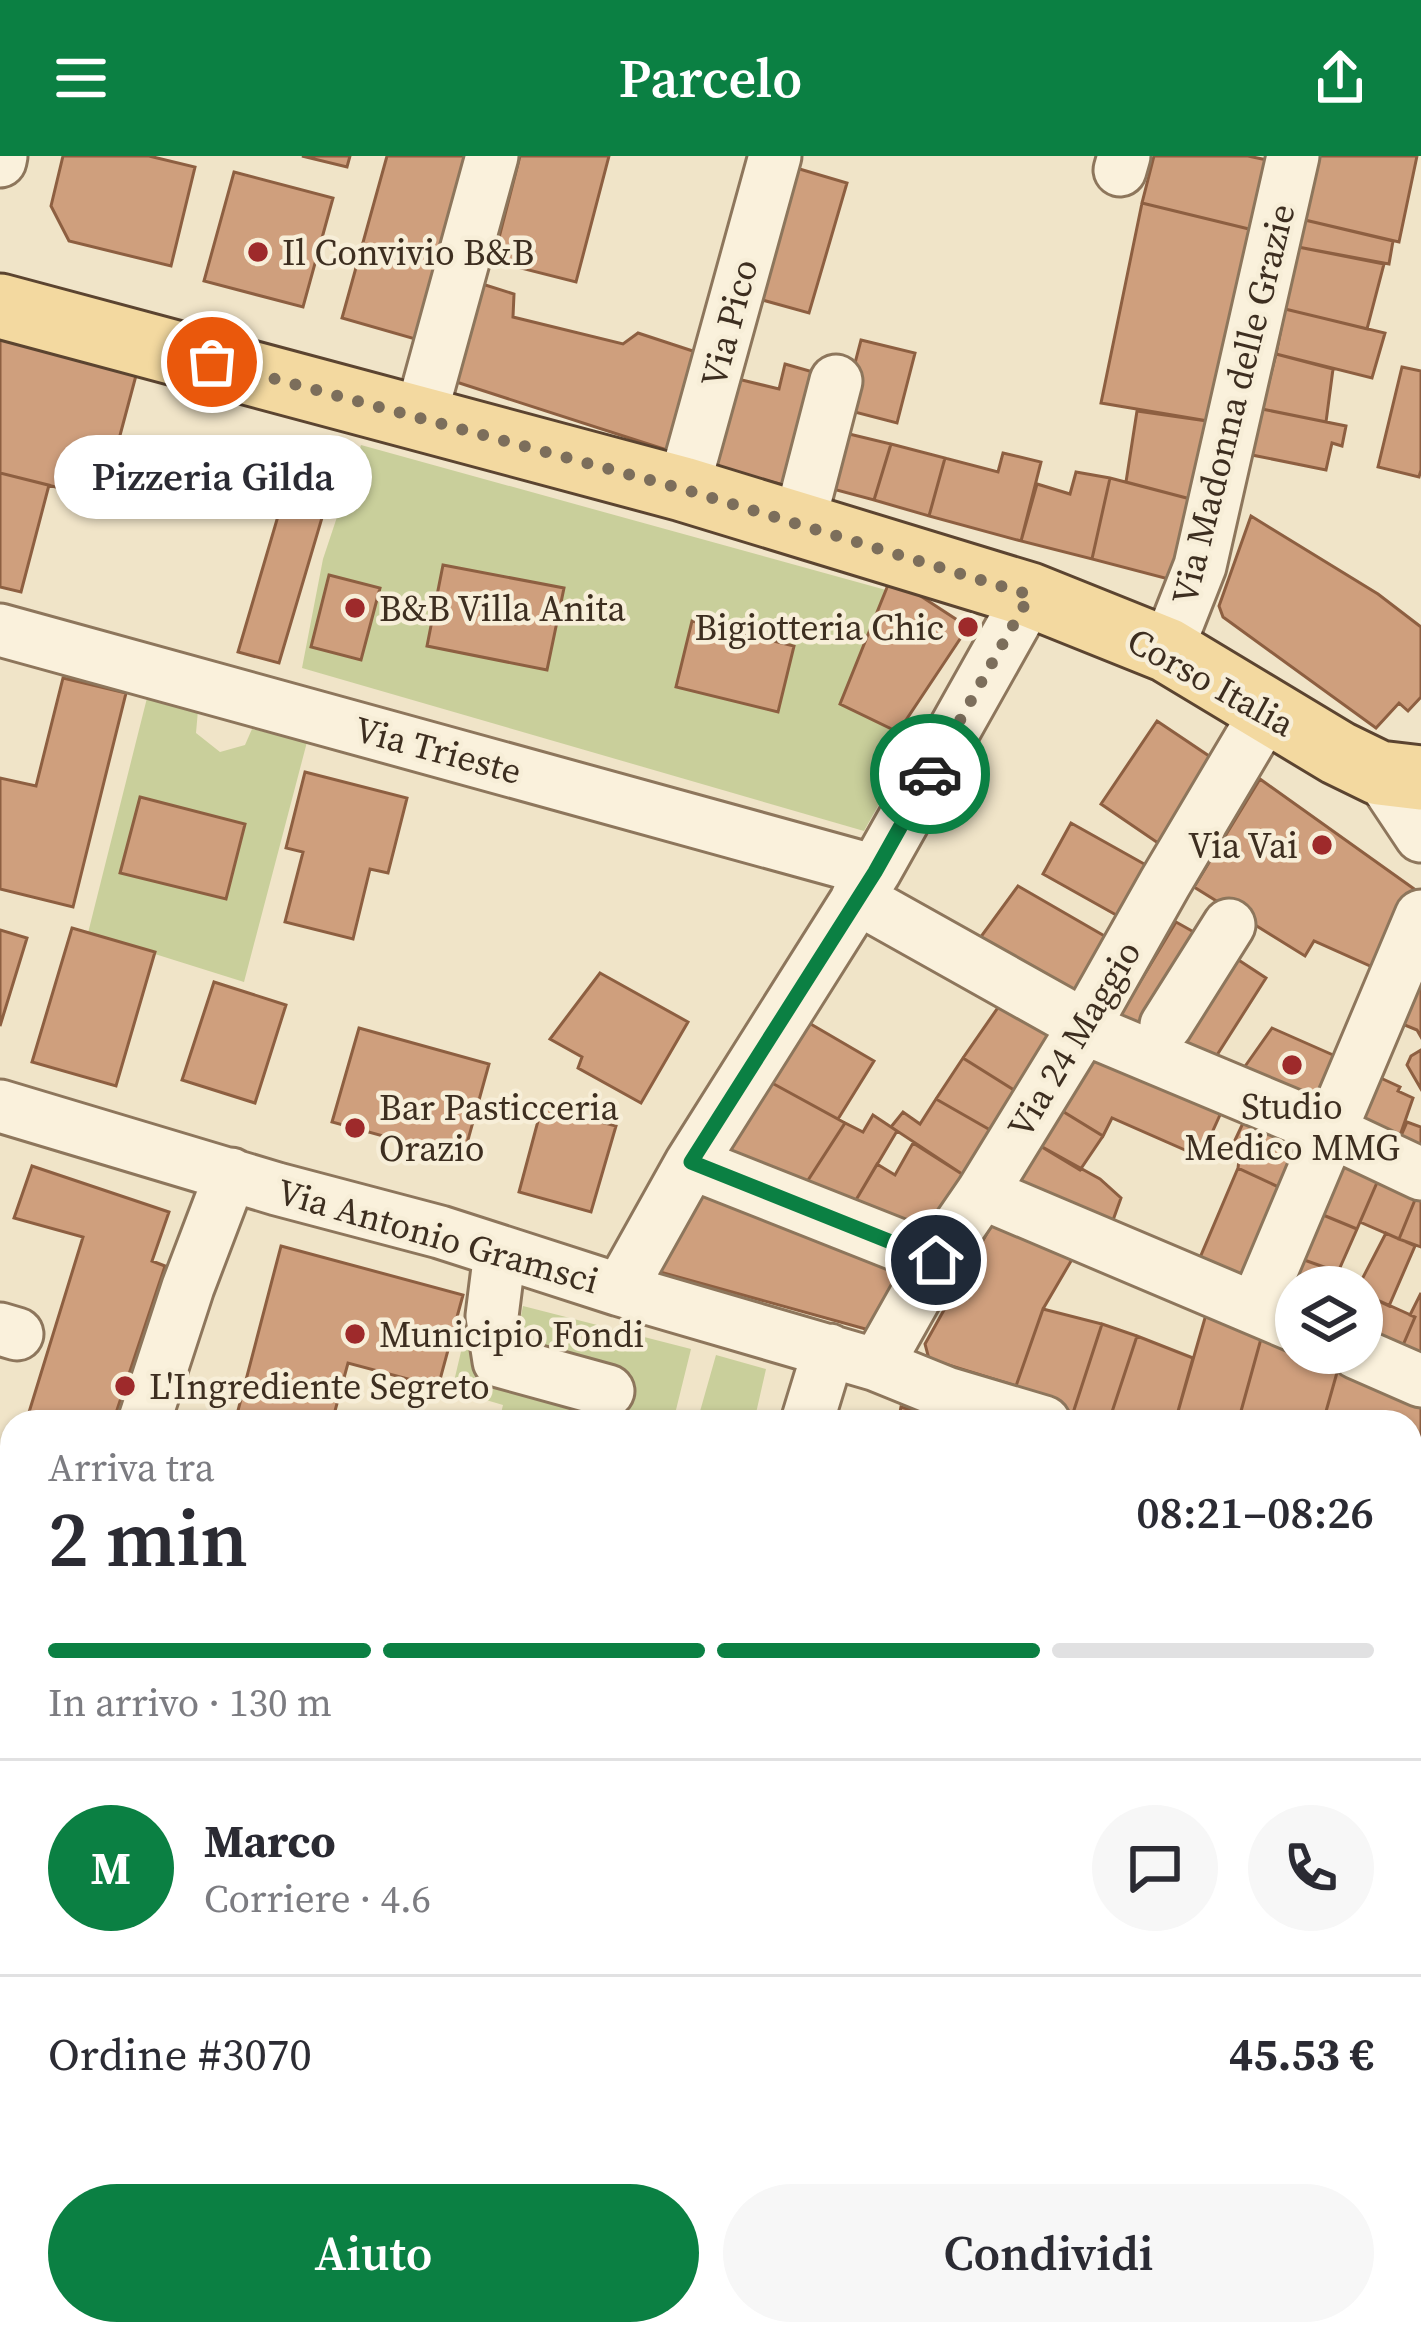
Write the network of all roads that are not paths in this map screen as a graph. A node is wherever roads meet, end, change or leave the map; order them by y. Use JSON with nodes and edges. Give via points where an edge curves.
{"nodes":[{"id":1,"x":493,"y":156,"type":"edge"},
{"id":2,"x":775,"y":156,"type":"edge"},
{"id":3,"x":1293,"y":156,"type":"edge"},
{"id":4,"x":0,"y":306,"type":"edge"},
{"id":5,"x":836,"y":381,"type":"dead end"},
{"id":6,"x":420,"y":418,"type":"junction"},
{"id":7,"x":683,"y":489,"type":"junction"},
{"id":8,"x":799,"y":524,"type":"junction"},
{"id":9,"x":1030,"y":595,"type":"junction"},
{"id":10,"x":0,"y":630,"type":"edge"},
{"id":11,"x":1168,"y":650,"type":"junction"},
{"id":12,"x":1267,"y":711,"type":"junction"},
{"id":13,"x":1407,"y":780,"type":"edge"},
{"id":14,"x":1421,"y":836,"type":"edge"},
{"id":15,"x":1165,"y":883,"type":"junction"},
{"id":16,"x":866,"y":885,"type":"junction"},
{"id":17,"x":1421,"y":916,"type":"edge"},
{"id":18,"x":1085,"y":1025,"type":"junction"},
{"id":19,"x":1166,"y":1025,"type":"dead end"},
{"id":20,"x":0,"y":1106,"type":"edge"},
{"id":21,"x":1332,"y":1132,"type":"junction"},
{"id":22,"x":691,"y":1162,"type":"junction"},
{"id":23,"x":231,"y":1174,"type":"junction"},
{"id":24,"x":1421,"y":1174,"type":"edge"},
{"id":25,"x":982,"y":1193,"type":"junction"},
{"id":26,"x":500,"y":1252,"type":"junction"},
{"id":27,"x":936,"y":1260,"type":"junction"},
{"id":28,"x":620,"y":1290,"type":"junction"},
{"id":29,"x":1275,"y":1317,"type":"edge"},
{"id":30,"x":1383,"y":1364,"type":"edge"},
{"id":31,"x":846,"y":1381,"type":"edge"},
{"id":32,"x":1421,"y":1381,"type":"edge"},
{"id":33,"x":608,"y":1391,"type":"dead end"},
{"id":34,"x":149,"y":1410,"type":"edge"},
{"id":35,"x":818,"y":1410,"type":"edge"},
{"id":36,"x":1003,"y":1410,"type":"edge"}],
"edges":[{"from":1,"to":6,"type":"street"},
{"from":2,"to":7,"type":"street","name":"Via Pico"},
{"from":3,"to":11,"type":"street","name":"Via Madonna delle Grazie","via":[[1200,566]]},
{"from":4,"to":6,"type":"main road","name":"Corso Italia"},
{"from":5,"to":8,"type":"street"},
{"from":6,"to":7,"type":"main road","name":"Corso Italia"},
{"from":7,"to":8,"type":"main road","name":"Corso Italia"},
{"from":8,"to":9,"type":"main road","name":"Corso Italia"},
{"from":9,"to":11,"type":"main road","name":"Corso Italia"},
{"from":9,"to":16,"type":"street"},
{"from":10,"to":16,"type":"street","name":"Via Trieste"},
{"from":11,"to":12,"type":"main road","name":"Corso Italia"},
{"from":12,"to":13,"type":"main road","name":"Corso Italia","via":[[1338,753]]},
{"from":12,"to":15,"type":"street","name":"Via 24 Maggio"},
{"from":13,"to":14,"type":"street","name":"Corso Italia"},
{"from":15,"to":18,"type":"street","name":"Via 24 Maggio"},
{"from":15,"to":19,"type":"street","via":[[1245,933]]},
{"from":16,"to":18,"type":"street","name":"Via Trieste"},
{"from":16,"to":22,"type":"street"},
{"from":17,"to":21,"type":"street"},
{"from":18,"to":21,"type":"street","name":"Via Trieste"},
{"from":18,"to":25,"type":"street","name":"Via 24 Maggio"},
{"from":20,"to":23,"type":"street","name":"Via Antonio Gramsci"},
{"from":21,"to":24,"type":"street","name":"Via Trieste"},
{"from":21,"to":29,"type":"street","via":[[1259,1300]]},
{"from":22,"to":27,"type":"street"},
{"from":22,"to":28,"type":"street"},
{"from":23,"to":26,"type":"street","name":"Via Antonio Gramsci"},
{"from":23,"to":34,"type":"street"},
{"from":25,"to":27,"type":"street","name":"Via 24 Maggio"},
{"from":25,"to":29,"type":"street"},
{"from":26,"to":28,"type":"street","name":"Via Antonio Gramsci"},
{"from":26,"to":33,"type":"street","via":[[492,1316],[500,1361]]},
{"from":27,"to":31,"type":"street","name":"Via 24 Maggio"},
{"from":28,"to":31,"type":"street","name":"Via Antonio Gramsci"},
{"from":30,"to":32,"type":"street"},
{"from":31,"to":35,"type":"street","name":"Via 24 Maggio"},
{"from":31,"to":36,"type":"street","name":"Via Antonio Gramsci","via":[[946,1393]]}]}
